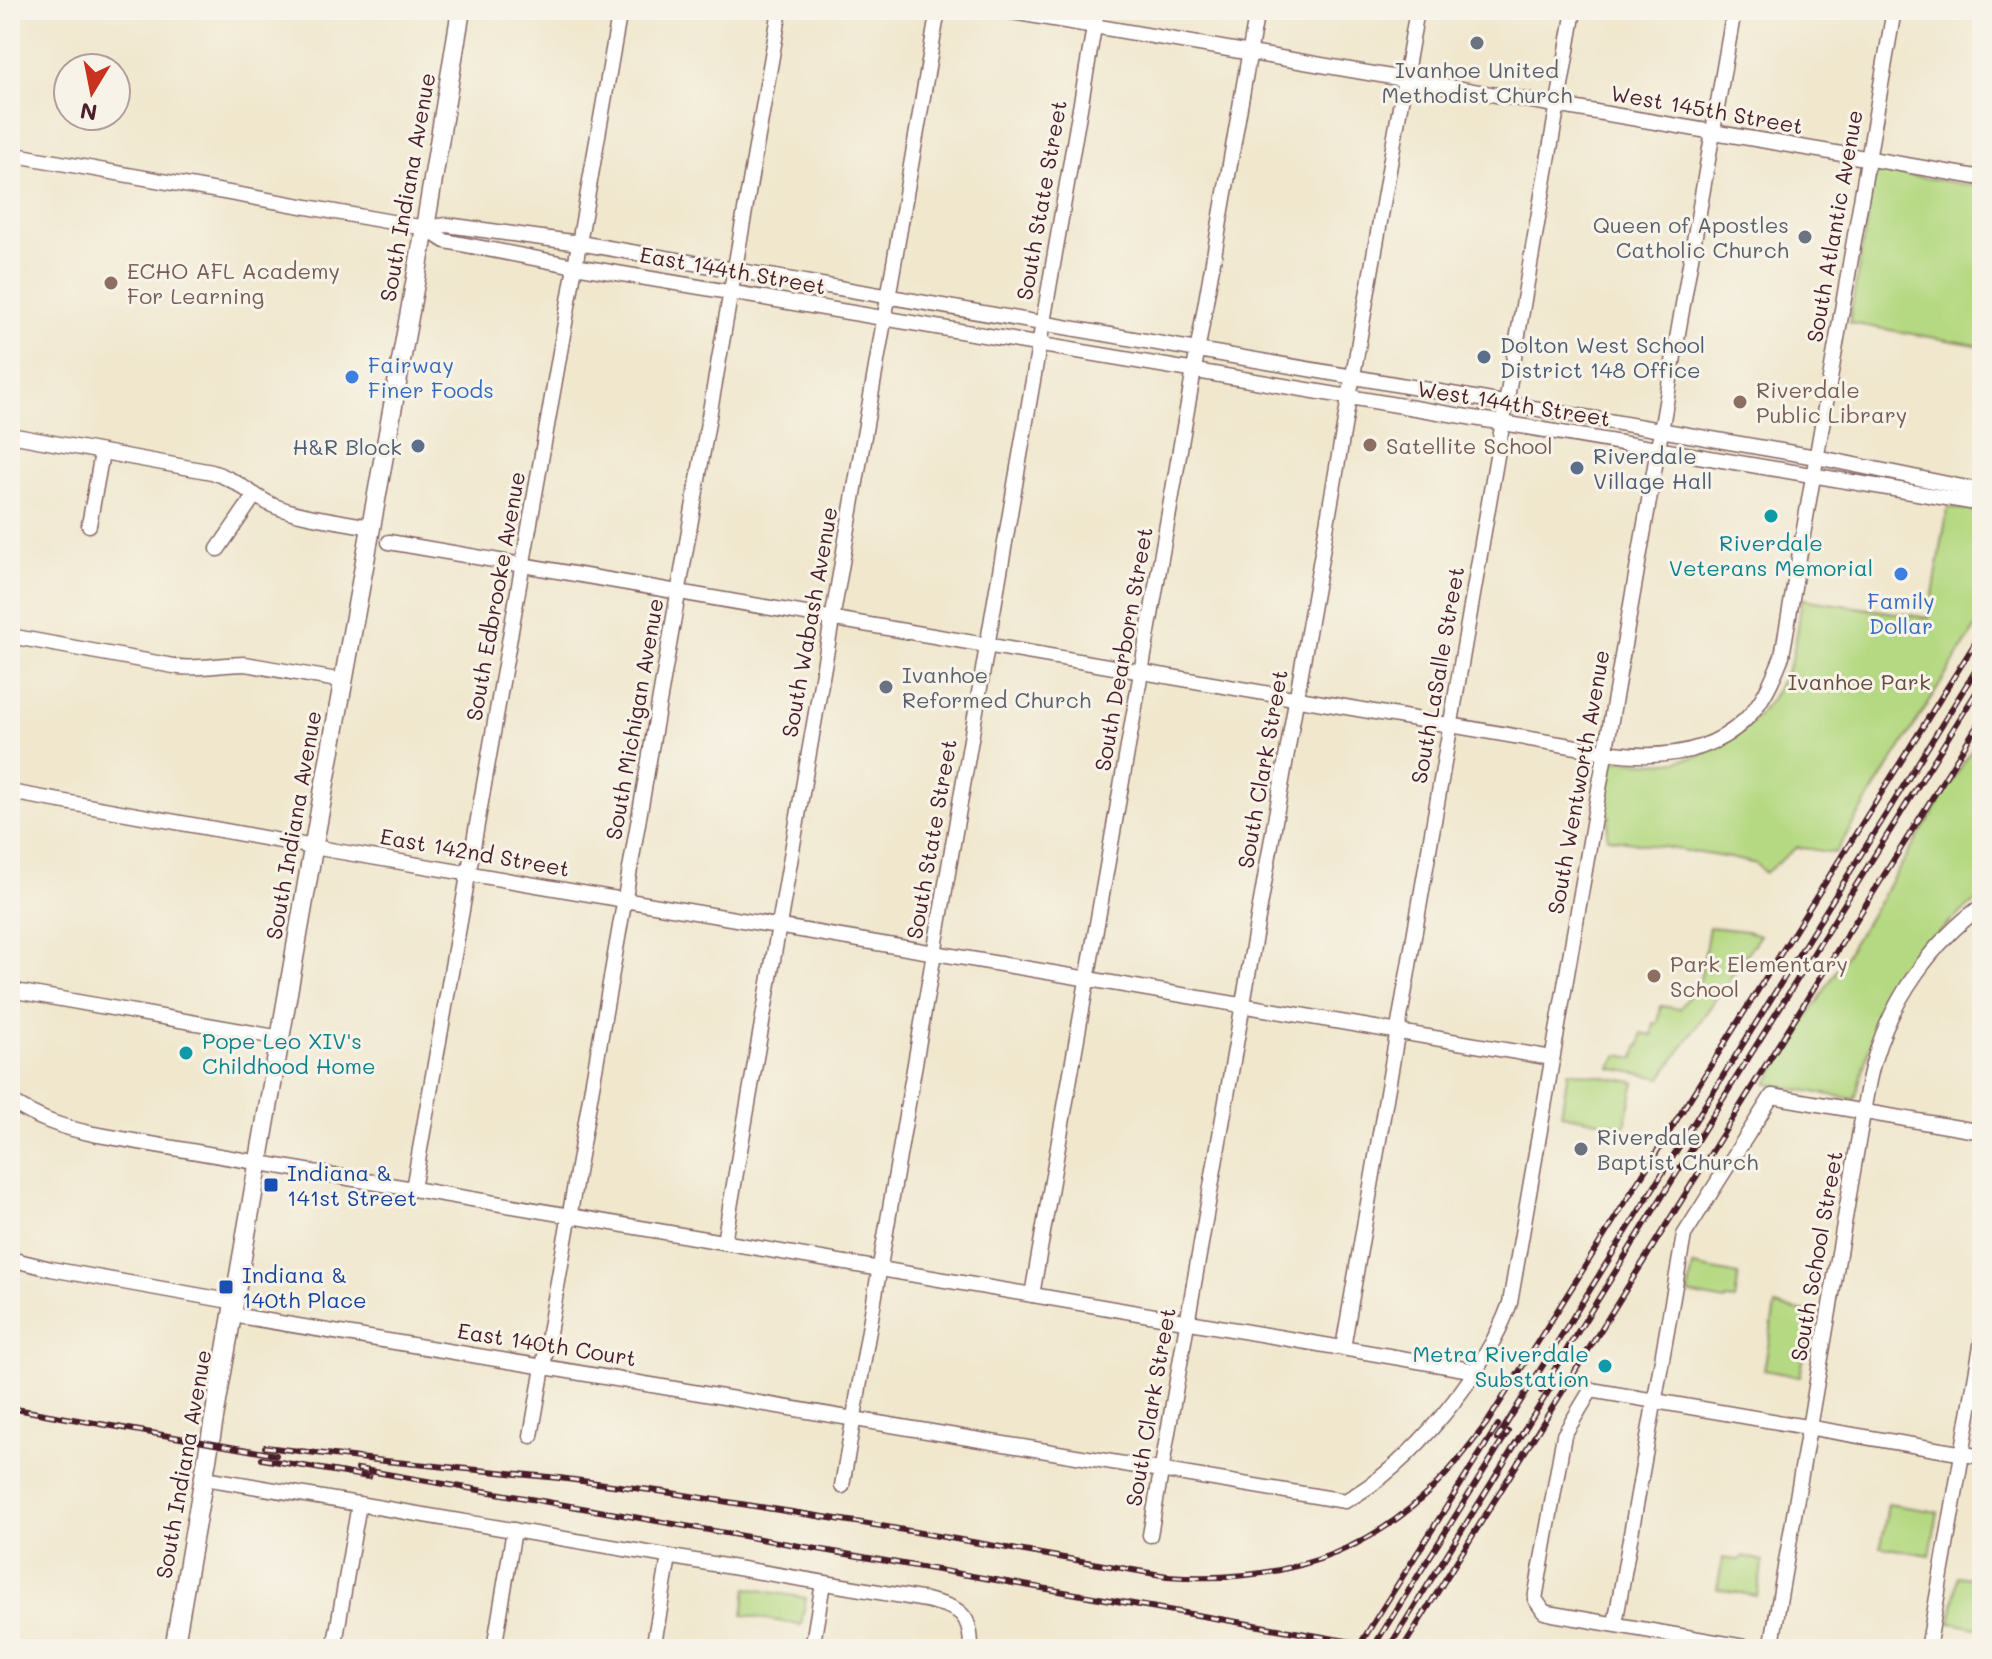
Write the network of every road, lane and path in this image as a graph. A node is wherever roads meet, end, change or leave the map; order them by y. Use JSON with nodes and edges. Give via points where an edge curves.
{"nodes":[{"id":1,"x":461,"y":10,"type":"edge"},
{"id":2,"x":620,"y":10,"type":"edge"},
{"id":3,"x":780,"y":10,"type":"edge"},
{"id":4,"x":938,"y":10,"type":"edge"},
{"id":5,"x":1000,"y":10,"type":"edge"},
{"id":6,"x":1097,"y":10,"type":"edge"},
{"id":7,"x":1257,"y":10,"type":"edge"},
{"id":8,"x":1417,"y":10,"type":"edge"},
{"id":9,"x":1574,"y":10,"type":"edge"},
{"id":10,"x":1734,"y":10,"type":"edge"},
{"id":11,"x":1894,"y":10,"type":"edge"},
{"id":12,"x":1094,"y":26,"type":"junction"},
{"id":13,"x":1249,"y":53,"type":"junction"},
{"id":14,"x":1405,"y":79,"type":"junction"},
{"id":15,"x":1558,"y":106,"type":"junction"},
{"id":16,"x":1713,"y":132,"type":"junction"},
{"id":17,"x":10,"y":154,"type":"edge"},
{"id":18,"x":1868,"y":159,"type":"junction"},
{"id":19,"x":1982,"y":178,"type":"edge"},
{"id":20,"x":425,"y":228,"type":"junction"},
{"id":21,"x":579,"y":243,"type":"junction"},
{"id":22,"x":575,"y":266,"type":"junction"},
{"id":23,"x":735,"y":270,"type":"junction"},
{"id":24,"x":731,"y":292,"type":"junction"},
{"id":25,"x":888,"y":297,"type":"junction"},
{"id":26,"x":884,"y":318,"type":"junction"},
{"id":27,"x":1042,"y":324,"type":"junction"},
{"id":28,"x":1039,"y":345,"type":"junction"},
{"id":29,"x":1197,"y":351,"type":"junction"},
{"id":30,"x":1194,"y":371,"type":"junction"},
{"id":31,"x":1353,"y":378,"type":"junction"},
{"id":32,"x":1349,"y":398,"type":"junction"},
{"id":33,"x":1506,"y":404,"type":"junction"},
{"id":34,"x":1503,"y":424,"type":"junction"},
{"id":35,"x":1662,"y":431,"type":"junction"},
{"id":36,"x":10,"y":435,"type":"edge"},
{"id":37,"x":1659,"y":449,"type":"junction"},
{"id":38,"x":102,"y":453,"type":"junction"},
{"id":39,"x":1816,"y":457,"type":"junction"},
{"id":40,"x":1813,"y":477,"type":"junction"},
{"id":41,"x":1943,"y":491,"type":"junction"},
{"id":42,"x":1982,"y":491,"type":"edge"},
{"id":43,"x":255,"y":495,"type":"junction"},
{"id":44,"x":1982,"y":504,"type":"edge"},
{"id":45,"x":89,"y":525,"type":"dead end"},
{"id":46,"x":371,"y":527,"type":"junction"},
{"id":47,"x":389,"y":542,"type":"dead end"},
{"id":48,"x":218,"y":549,"type":"dead end"},
{"id":49,"x":523,"y":565,"type":"junction"},
{"id":50,"x":679,"y":592,"type":"junction"},
{"id":51,"x":832,"y":618,"type":"junction"},
{"id":52,"x":10,"y":636,"type":"edge"},
{"id":53,"x":987,"y":645,"type":"junction"},
{"id":54,"x":1141,"y":672,"type":"junction"},
{"id":55,"x":343,"y":681,"type":"junction"},
{"id":56,"x":1296,"y":698,"type":"junction"},
{"id":57,"x":1451,"y":725,"type":"junction"},
{"id":58,"x":1606,"y":752,"type":"junction"},
{"id":59,"x":10,"y":792,"type":"edge"},
{"id":60,"x":313,"y":847,"type":"junction"},
{"id":61,"x":469,"y":874,"type":"junction"},
{"id":62,"x":625,"y":900,"type":"junction"},
{"id":63,"x":1982,"y":906,"type":"edge"},
{"id":64,"x":778,"y":927,"type":"junction"},
{"id":65,"x":934,"y":953,"type":"junction"},
{"id":66,"x":1087,"y":979,"type":"junction"},
{"id":67,"x":10,"y":990,"type":"edge"},
{"id":68,"x":1242,"y":1006,"type":"junction"},
{"id":69,"x":1398,"y":1032,"type":"junction"},
{"id":70,"x":281,"y":1038,"type":"junction"},
{"id":71,"x":1552,"y":1058,"type":"junction"},
{"id":72,"x":10,"y":1101,"type":"edge"},
{"id":73,"x":1863,"y":1111,"type":"junction"},
{"id":74,"x":1982,"y":1132,"type":"edge"},
{"id":75,"x":260,"y":1163,"type":"junction"},
{"id":76,"x":413,"y":1189,"type":"junction"},
{"id":77,"x":570,"y":1216,"type":"junction"},
{"id":78,"x":724,"y":1242,"type":"junction"},
{"id":79,"x":10,"y":1259,"type":"edge"},
{"id":80,"x":879,"y":1269,"type":"junction"},
{"id":81,"x":1032,"y":1295,"type":"junction"},
{"id":82,"x":234,"y":1309,"type":"junction"},
{"id":83,"x":1187,"y":1322,"type":"junction"},
{"id":84,"x":1982,"y":1340,"type":"edge"},
{"id":85,"x":1343,"y":1348,"type":"junction"},
{"id":86,"x":544,"y":1366,"type":"junction"},
{"id":87,"x":1476,"y":1371,"type":"junction"},
{"id":88,"x":1655,"y":1401,"type":"junction"},
{"id":89,"x":853,"y":1418,"type":"junction"},
{"id":90,"x":1808,"y":1427,"type":"junction"},
{"id":91,"x":531,"y":1436,"type":"dead end"},
{"id":92,"x":1962,"y":1454,"type":"junction"},
{"id":93,"x":1982,"y":1457,"type":"edge"},
{"id":94,"x":1161,"y":1469,"type":"junction"},
{"id":95,"x":205,"y":1478,"type":"junction"},
{"id":96,"x":842,"y":1486,"type":"dead end"},
{"id":97,"x":1345,"y":1501,"type":"joint"},
{"id":98,"x":359,"y":1504,"type":"junction"},
{"id":99,"x":514,"y":1530,"type":"junction"},
{"id":100,"x":1150,"y":1535,"type":"dead end"},
{"id":101,"x":669,"y":1557,"type":"junction"},
{"id":102,"x":823,"y":1583,"type":"junction"},
{"id":103,"x":1615,"y":1624,"type":"junction"},
{"id":104,"x":174,"y":1649,"type":"edge"},
{"id":105,"x":334,"y":1649,"type":"edge"},
{"id":106,"x":494,"y":1649,"type":"edge"},
{"id":107,"x":653,"y":1649,"type":"edge"},
{"id":108,"x":812,"y":1649,"type":"edge"},
{"id":109,"x":971,"y":1649,"type":"edge"},
{"id":110,"x":1756,"y":1649,"type":"edge"},
{"id":111,"x":1771,"y":1649,"type":"edge"},
{"id":112,"x":1928,"y":1649,"type":"edge"}],
"edges":[{"from":1,"to":20,"type":"main road","name":"South Indiana Avenue"},
{"from":2,"to":21,"type":"street","name":"South Edbrooke Avenue"},
{"from":3,"to":23,"type":"street","name":"South Michigan Avenue"},
{"from":4,"to":25,"type":"street","name":"South Wabash Avenue"},
{"from":5,"to":12,"type":"street","name":"West 145th Street"},
{"from":6,"to":12,"type":"street","name":"South State Street"},
{"from":7,"to":13,"type":"street","name":"South Dearborn Street"},
{"from":8,"to":14,"type":"street","name":"South Clark Street"},
{"from":9,"to":15,"type":"street","name":"South LaSalle Street"},
{"from":10,"to":16,"type":"street","name":"South Wentworth Avenue"},
{"from":11,"to":18,"type":"street","name":"South Atlantic Avenue"},
{"from":12,"to":13,"type":"street","name":"West 145th Street"},
{"from":12,"to":27,"type":"street","name":"South State Street"},
{"from":13,"to":14,"type":"street","name":"West 145th Street"},
{"from":13,"to":29,"type":"street","name":"South Dearborn Street"},
{"from":14,"to":15,"type":"street","name":"West 145th Street"},
{"from":14,"to":31,"type":"street","name":"South Clark Street"},
{"from":15,"to":16,"type":"street","name":"West 145th Street"},
{"from":15,"to":33,"type":"street","name":"South LaSalle Street"},
{"from":16,"to":18,"type":"street","name":"West 145th Street"},
{"from":16,"to":35,"type":"street","name":"South Wentworth Avenue"},
{"from":17,"to":20,"type":"street","name":"East 144th Street"},
{"from":18,"to":19,"type":"street","name":"West 145th Street"},
{"from":18,"to":39,"type":"street","name":"South Atlantic Avenue"},
{"from":20,"to":21,"type":"street","name":"East 144th Street","via":[[447,225]]},
{"from":20,"to":22,"type":"street","name":"East 144th Street","via":[[445,241]]},
{"from":20,"to":46,"type":"main road","name":"South Indiana Avenue"},
{"from":21,"to":22,"type":"street","name":"South Edbrooke Avenue"},
{"from":21,"to":23,"type":"street","name":"East 144th Street"},
{"from":22,"to":24,"type":"street","name":"East 144th Street"},
{"from":22,"to":49,"type":"street","name":"South Edbrooke Avenue"},
{"from":23,"to":24,"type":"street","name":"South Michigan Avenue"},
{"from":23,"to":25,"type":"street","name":"East 144th Street"},
{"from":24,"to":26,"type":"street","name":"East 144th Street"},
{"from":24,"to":50,"type":"street","name":"South Michigan Avenue"},
{"from":25,"to":26,"type":"street","name":"South Wabash Avenue"},
{"from":25,"to":27,"type":"street","name":"East 144th Street"},
{"from":26,"to":28,"type":"street","name":"East 144th Street"},
{"from":26,"to":51,"type":"street","name":"South Wabash Avenue"},
{"from":27,"to":28,"type":"street","name":"South State Street"},
{"from":27,"to":29,"type":"street","name":"West 144th Street"},
{"from":28,"to":30,"type":"street","name":"West 144th Street"},
{"from":28,"to":53,"type":"street","name":"South State Street"},
{"from":29,"to":30,"type":"street","name":"South Dearborn Street"},
{"from":29,"to":31,"type":"street","name":"West 144th Street"},
{"from":30,"to":32,"type":"street","name":"West 144th Street"},
{"from":30,"to":54,"type":"street","name":"South Dearborn Street"},
{"from":31,"to":32,"type":"street","name":"South Clark Street"},
{"from":31,"to":33,"type":"street","name":"West 144th Street"},
{"from":32,"to":34,"type":"street","name":"West 144th Street"},
{"from":32,"to":56,"type":"street","name":"South Clark Street"},
{"from":33,"to":34,"type":"street","name":"South LaSalle Street"},
{"from":33,"to":35,"type":"street","name":"West 144th Street"},
{"from":34,"to":37,"type":"street","name":"West 144th Street"},
{"from":34,"to":57,"type":"street","name":"South LaSalle Street"},
{"from":35,"to":37,"type":"street","name":"South Wentworth Avenue"},
{"from":35,"to":39,"type":"street","name":"West 144th Street"},
{"from":36,"to":38,"type":"street"},
{"from":37,"to":40,"type":"street","name":"West 144th Street"},
{"from":37,"to":58,"type":"street","name":"South Wentworth Avenue"},
{"from":38,"to":43,"type":"street","via":[[212,472]]},
{"from":38,"to":45,"type":"street"},
{"from":39,"to":40,"type":"street","name":"South Atlantic Avenue"},
{"from":39,"to":41,"type":"street","name":"West 144th Street"},
{"from":40,"to":41,"type":"street","name":"West 144th Street"},
{"from":40,"to":58,"type":"street","name":"South Atlantic Avenue","via":[[1782,656],[1758,704],[1726,734],[1682,752]]},
{"from":41,"to":42,"type":"street","name":"West 144th Street"},
{"from":41,"to":44,"type":"street","name":"West 144th Street"},
{"from":43,"to":46,"type":"street","via":[[291,511]]},
{"from":43,"to":48,"type":"street"},
{"from":46,"to":55,"type":"main road","name":"South Indiana Avenue"},
{"from":47,"to":49,"type":"street","name":"South Atlantic Avenue"},
{"from":49,"to":50,"type":"street","name":"South Atlantic Avenue"},
{"from":49,"to":61,"type":"street","name":"South Edbrooke Avenue"},
{"from":50,"to":51,"type":"street","name":"South Atlantic Avenue"},
{"from":50,"to":62,"type":"street","name":"South Michigan Avenue"},
{"from":51,"to":53,"type":"street","name":"South Atlantic Avenue"},
{"from":51,"to":64,"type":"street","name":"South Wabash Avenue"},
{"from":52,"to":55,"type":"street","via":[[179,667],[245,664]]},
{"from":53,"to":54,"type":"street","name":"South Atlantic Avenue"},
{"from":53,"to":65,"type":"street","name":"South State Street"},
{"from":54,"to":56,"type":"street","name":"South Atlantic Avenue"},
{"from":54,"to":66,"type":"street","name":"South Dearborn Street"},
{"from":55,"to":60,"type":"main road","name":"South Indiana Avenue"},
{"from":56,"to":57,"type":"street","name":"South Atlantic Avenue"},
{"from":56,"to":68,"type":"street","name":"South Clark Street"},
{"from":57,"to":58,"type":"street","name":"South Atlantic Avenue"},
{"from":57,"to":69,"type":"street","name":"South LaSalle Street"},
{"from":58,"to":71,"type":"street","name":"South Wentworth Avenue"},
{"from":59,"to":60,"type":"street","name":"East 142nd Street"},
{"from":60,"to":61,"type":"street","name":"East 142nd Street"},
{"from":60,"to":70,"type":"main road","name":"South Indiana Avenue"},
{"from":61,"to":62,"type":"street","name":"East 142nd Street"},
{"from":61,"to":76,"type":"street","name":"South Edbrooke Avenue"},
{"from":62,"to":64,"type":"street","name":"East 142nd Street"},
{"from":62,"to":77,"type":"street","name":"South Michigan Avenue"},
{"from":63,"to":73,"type":"street","name":"South School Street","via":[[1936,948],[1897,1004],[1875,1057]]},
{"from":64,"to":65,"type":"street","name":"East 142nd Street"},
{"from":64,"to":78,"type":"street","name":"South Wabash Avenue"},
{"from":65,"to":66,"type":"street","name":"East 142nd Street"},
{"from":65,"to":80,"type":"street","name":"South State Street"},
{"from":66,"to":68,"type":"street","name":"East 142nd Street"},
{"from":66,"to":81,"type":"street","name":"South Dearborn Street"},
{"from":67,"to":70,"type":"street"},
{"from":68,"to":69,"type":"street","name":"East 142nd Street"},
{"from":68,"to":83,"type":"street","name":"South Clark Street"},
{"from":69,"to":71,"type":"street","name":"East 142nd Street"},
{"from":69,"to":85,"type":"street","name":"South LaSalle Street"},
{"from":70,"to":75,"type":"main road","name":"South Indiana Avenue"},
{"from":71,"to":87,"type":"street","name":"South Wentworth Avenue","via":[[1510,1303]]},
{"from":72,"to":75,"type":"street","via":[[57,1126]]},
{"from":73,"to":74,"type":"street"},
{"from":73,"to":88,"type":"street","via":[[1772,1096],[1684,1235]]},
{"from":73,"to":90,"type":"street","name":"South School Street"},
{"from":75,"to":76,"type":"street"},
{"from":75,"to":82,"type":"main road","name":"South Indiana Avenue"},
{"from":76,"to":77,"type":"street"},
{"from":77,"to":78,"type":"street"},
{"from":77,"to":86,"type":"street","name":"South Michigan Avenue"},
{"from":78,"to":80,"type":"street"},
{"from":79,"to":82,"type":"street","name":"East 140th Court"},
{"from":80,"to":81,"type":"street"},
{"from":80,"to":89,"type":"street","name":"South State Street"},
{"from":81,"to":83,"type":"street"},
{"from":82,"to":86,"type":"street","name":"East 140th Court","via":[[311,1328]]},
{"from":82,"to":95,"type":"main road","name":"South Indiana Avenue"},
{"from":83,"to":85,"type":"street"},
{"from":83,"to":94,"type":"street","name":"South Clark Street"},
{"from":84,"to":92,"type":"street"},
{"from":85,"to":87,"type":"street"},
{"from":86,"to":89,"type":"street","name":"East 140th Court"},
{"from":86,"to":91,"type":"street","name":"South Michigan Avenue"},
{"from":87,"to":97,"type":"street","name":"South Wentworth Avenue","via":[[1417,1443],[1379,1479]]},
{"from":88,"to":90,"type":"street"},
{"from":88,"to":103,"type":"street"},
{"from":88,"to":103,"type":"street","via":[[1591,1390],[1564,1435],[1535,1599],[1544,1612]]},
{"from":89,"to":94,"type":"street","name":"East 140th Court"},
{"from":89,"to":96,"type":"street","name":"South State Street"},
{"from":90,"to":92,"type":"street"},
{"from":90,"to":111,"type":"street","name":"South School Street"},
{"from":92,"to":93,"type":"street"},
{"from":92,"to":112,"type":"street"},
{"from":94,"to":97,"type":"street","name":"East 140th Court"},
{"from":94,"to":100,"type":"street","name":"South Clark Street"},
{"from":95,"to":98,"type":"street"},
{"from":95,"to":104,"type":"main road","name":"South Indiana Avenue"},
{"from":98,"to":99,"type":"street"},
{"from":98,"to":105,"type":"street"},
{"from":99,"to":101,"type":"street"},
{"from":99,"to":106,"type":"street"},
{"from":101,"to":102,"type":"street"},
{"from":101,"to":107,"type":"street"},
{"from":102,"to":108,"type":"street"},
{"from":102,"to":109,"type":"street","via":[[942,1604],[964,1616]]},
{"from":103,"to":110,"type":"street"}]}
